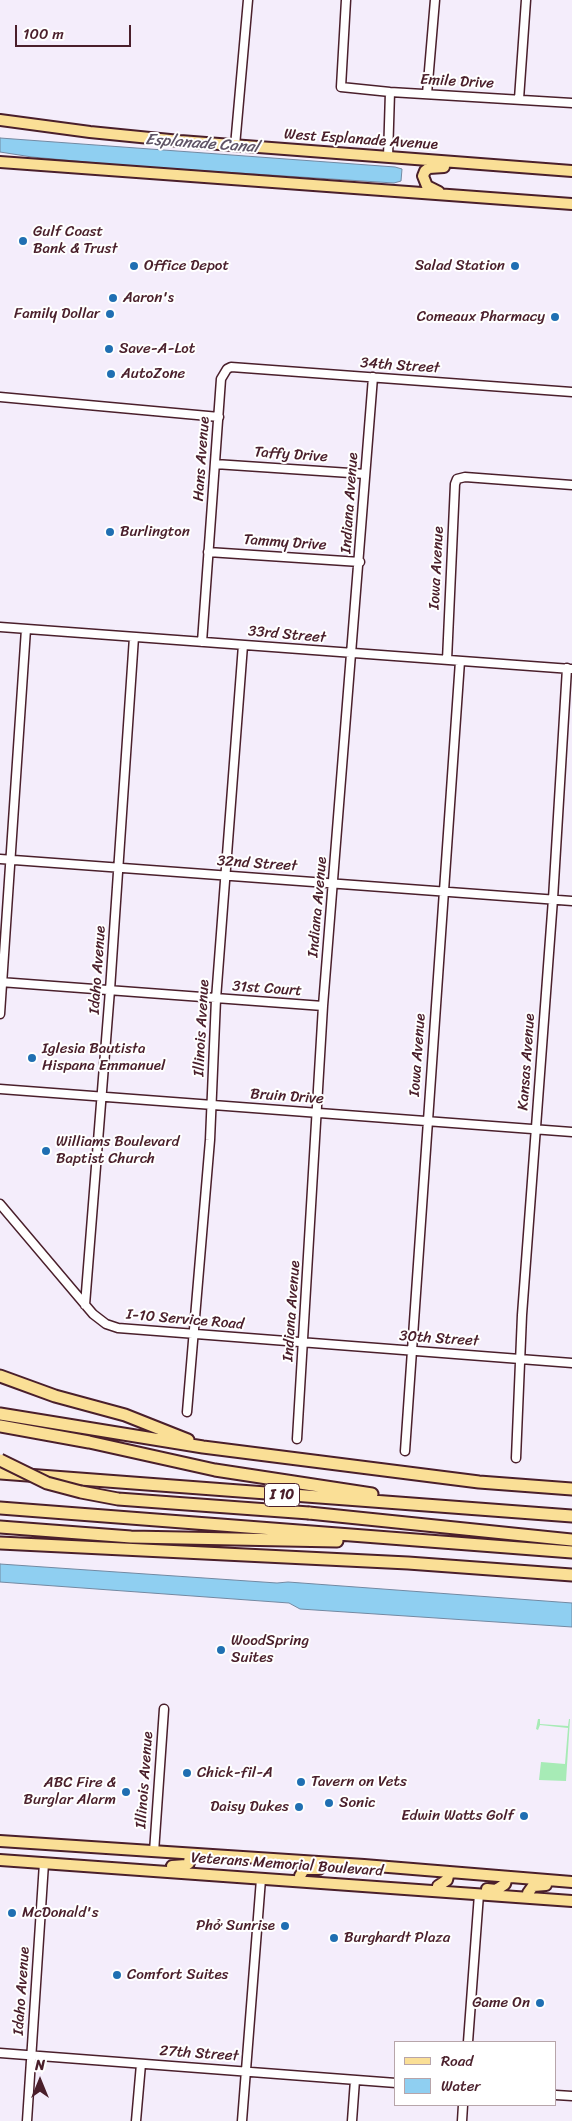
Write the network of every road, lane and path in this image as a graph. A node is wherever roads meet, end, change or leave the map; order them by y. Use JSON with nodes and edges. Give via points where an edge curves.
{"nodes":[{"id":1,"x":248,"y":0,"type":"edge"},
{"id":2,"x":346,"y":0,"type":"edge"},
{"id":3,"x":435,"y":0,"type":"edge"},
{"id":4,"x":526,"y":0,"type":"edge"},
{"id":5,"x":390,"y":92,"type":"junction"},
{"id":6,"x":427,"y":94,"type":"junction"},
{"id":7,"x":519,"y":99,"type":"junction"},
{"id":8,"x":572,"y":103,"type":"edge"},
{"id":9,"x":0,"y":120,"type":"edge"},
{"id":10,"x":36,"y":125,"type":"junction"},
{"id":11,"x":0,"y":126,"type":"edge"},
{"id":12,"x":235,"y":146,"type":"junction"},
{"id":13,"x":388,"y":157,"type":"junction"},
{"id":14,"x":0,"y":162,"type":"edge"},
{"id":15,"x":511,"y":166,"type":"junction"},
{"id":16,"x":572,"y":171,"type":"edge"},
{"id":17,"x":447,"y":195,"type":"junction"},
{"id":18,"x":572,"y":202,"type":"edge"},
{"id":19,"x":227,"y":369,"type":"joint"},
{"id":20,"x":373,"y":377,"type":"junction"},
{"id":21,"x":572,"y":392,"type":"edge"},
{"id":22,"x":0,"y":397,"type":"edge"},
{"id":23,"x":219,"y":417,"type":"junction"},
{"id":24,"x":215,"y":464,"type":"junction"},
{"id":25,"x":365,"y":474,"type":"junction"},
{"id":26,"x":572,"y":485,"type":"edge"},
{"id":27,"x":208,"y":552,"type":"junction"},
{"id":28,"x":360,"y":562,"type":"junction"},
{"id":29,"x":0,"y":627,"type":"edge"},
{"id":30,"x":26,"y":629,"type":"junction"},
{"id":31,"x":134,"y":637,"type":"junction"},
{"id":32,"x":202,"y":642,"type":"junction"},
{"id":33,"x":243,"y":645,"type":"junction"},
{"id":34,"x":352,"y":654,"type":"junction"},
{"id":35,"x":447,"y":660,"type":"junction"},
{"id":36,"x":460,"y":661,"type":"junction"},
{"id":37,"x":570,"y":668,"type":"edge"},
{"id":38,"x":0,"y":859,"type":"edge"},
{"id":39,"x":11,"y":860,"type":"junction"},
{"id":40,"x":119,"y":867,"type":"junction"},
{"id":41,"x":225,"y":875,"type":"junction"},
{"id":42,"x":334,"y":884,"type":"junction"},
{"id":43,"x":444,"y":892,"type":"junction"},
{"id":44,"x":553,"y":900,"type":"junction"},
{"id":45,"x":572,"y":901,"type":"edge"},
{"id":46,"x":1,"y":982,"type":"edge"},
{"id":47,"x":110,"y":990,"type":"junction"},
{"id":48,"x":216,"y":999,"type":"junction"},
{"id":49,"x":323,"y":1006,"type":"junction"},
{"id":50,"x":0,"y":1014,"type":"edge"},
{"id":51,"x":0,"y":1089,"type":"edge"},
{"id":52,"x":102,"y":1097,"type":"junction"},
{"id":53,"x":212,"y":1105,"type":"junction"},
{"id":54,"x":317,"y":1113,"type":"junction"},
{"id":55,"x":427,"y":1122,"type":"junction"},
{"id":56,"x":536,"y":1130,"type":"junction"},
{"id":57,"x":572,"y":1132,"type":"edge"},
{"id":58,"x":0,"y":1204,"type":"edge"},
{"id":59,"x":85,"y":1304,"type":"junction"},
{"id":60,"x":193,"y":1335,"type":"junction"},
{"id":61,"x":304,"y":1343,"type":"junction"},
{"id":62,"x":413,"y":1351,"type":"junction"},
{"id":63,"x":520,"y":1359,"type":"junction"},
{"id":64,"x":572,"y":1363,"type":"edge"},
{"id":65,"x":0,"y":1376,"type":"edge"},
{"id":66,"x":187,"y":1412,"type":"dead end"},
{"id":67,"x":0,"y":1414,"type":"edge"},
{"id":68,"x":0,"y":1426,"type":"edge"},
{"id":69,"x":297,"y":1439,"type":"dead end"},
{"id":70,"x":203,"y":1447,"type":"junction"},
{"id":71,"x":405,"y":1451,"type":"dead end"},
{"id":72,"x":516,"y":1458,"type":"dead end"},
{"id":73,"x":0,"y":1460,"type":"edge"},
{"id":74,"x":0,"y":1473,"type":"edge"},
{"id":75,"x":572,"y":1488,"type":"edge"},
{"id":76,"x":450,"y":1506,"type":"junction"},
{"id":77,"x":0,"y":1508,"type":"edge"},
{"id":78,"x":572,"y":1516,"type":"edge"},
{"id":79,"x":0,"y":1527,"type":"edge"},
{"id":80,"x":411,"y":1540,"type":"junction"},
{"id":81,"x":572,"y":1540,"type":"edge"},
{"id":82,"x":0,"y":1543,"type":"edge"},
{"id":83,"x":572,"y":1552,"type":"edge"},
{"id":84,"x":572,"y":1575,"type":"edge"},
{"id":85,"x":164,"y":1709,"type":"dead end"},
{"id":86,"x":0,"y":1841,"type":"edge"},
{"id":87,"x":154,"y":1852,"type":"junction"},
{"id":88,"x":190,"y":1854,"type":"junction"},
{"id":89,"x":0,"y":1860,"type":"edge"},
{"id":90,"x":44,"y":1863,"type":"junction"},
{"id":91,"x":364,"y":1865,"type":"junction"},
{"id":92,"x":449,"y":1872,"type":"junction"},
{"id":93,"x":507,"y":1877,"type":"junction"},
{"id":94,"x":261,"y":1878,"type":"junction"},
{"id":95,"x":300,"y":1881,"type":"junction"},
{"id":96,"x":572,"y":1882,"type":"edge"},
{"id":97,"x":344,"y":1884,"type":"junction"},
{"id":98,"x":438,"y":1886,"type":"junction"},
{"id":99,"x":572,"y":1887,"type":"edge"},
{"id":100,"x":479,"y":1894,"type":"junction"},
{"id":101,"x":528,"y":1898,"type":"junction"},
{"id":102,"x":572,"y":1901,"type":"edge"},
{"id":103,"x":468,"y":2041,"type":"edge"},
{"id":104,"x":0,"y":2053,"type":"edge"},
{"id":105,"x":32,"y":2056,"type":"junction"},
{"id":106,"x":140,"y":2064,"type":"junction"},
{"id":107,"x":245,"y":2072,"type":"junction"},
{"id":108,"x":355,"y":2080,"type":"junction"},
{"id":109,"x":394,"y":2083,"type":"edge"},
{"id":110,"x":557,"y":2095,"type":"edge"},
{"id":111,"x":572,"y":2096,"type":"edge"},
{"id":112,"x":463,"y":2106,"type":"edge"},
{"id":113,"x":27,"y":2121,"type":"edge"},
{"id":114,"x":136,"y":2121,"type":"edge"},
{"id":115,"x":242,"y":2121,"type":"edge"},
{"id":116,"x":352,"y":2121,"type":"edge"},
{"id":117,"x":462,"y":2121,"type":"edge"}],
"edges":[{"from":1,"to":12,"type":"street"},
{"from":2,"to":5,"type":"street","name":"Emile Drive","via":[[341,87]]},
{"from":3,"to":6,"type":"street"},
{"from":4,"to":7,"type":"street"},
{"from":5,"to":6,"type":"street","name":"Emile Drive"},
{"from":5,"to":13,"type":"street"},
{"from":6,"to":7,"type":"street","name":"Emile Drive"},
{"from":7,"to":8,"type":"street","name":"Emile Drive"},
{"from":9,"to":10,"type":"main road","name":"West Esplanade Avenue"},
{"from":10,"to":11,"type":"main road"},
{"from":10,"to":12,"type":"main road","name":"West Esplanade Avenue"},
{"from":12,"to":13,"type":"main road","name":"West Esplanade Avenue"},
{"from":13,"to":15,"type":"main road","name":"West Esplanade Avenue"},
{"from":14,"to":17,"type":"main road"},
{"from":15,"to":16,"type":"main road","name":"West Esplanade Avenue"},
{"from":15,"to":17,"type":"main road","via":[[505,170],[434,166],[425,171],[427,186]]},
{"from":17,"to":18,"type":"main road"},
{"from":19,"to":20,"type":"street","name":"34th Street"},
{"from":19,"to":23,"type":"street","name":"Hans Avenue","via":[[221,379]]},
{"from":20,"to":21,"type":"street","name":"34th Street"},
{"from":20,"to":25,"type":"street","name":"Indiana Avenue"},
{"from":22,"to":23,"type":"street"},
{"from":23,"to":24,"type":"street","name":"Hans Avenue"},
{"from":24,"to":25,"type":"street","name":"Taffy Drive"},
{"from":24,"to":27,"type":"street","name":"Hans Avenue"},
{"from":25,"to":28,"type":"street","name":"Indiana Avenue"},
{"from":26,"to":35,"type":"street","name":"Iowa Avenue","via":[[458,478],[455,484]]},
{"from":27,"to":28,"type":"street","name":"Tammy Drive"},
{"from":27,"to":32,"type":"street","name":"Hans Avenue"},
{"from":28,"to":34,"type":"street","name":"Indiana Avenue"},
{"from":29,"to":30,"type":"street","name":"33rd Street"},
{"from":30,"to":31,"type":"street","name":"33rd Street"},
{"from":30,"to":39,"type":"street"},
{"from":31,"to":32,"type":"street","name":"33rd Street"},
{"from":31,"to":40,"type":"street","name":"Idaho Avenue"},
{"from":32,"to":33,"type":"street","name":"33rd Street"},
{"from":33,"to":34,"type":"street","name":"33rd Street"},
{"from":33,"to":41,"type":"street","name":"Illinois Avenue"},
{"from":34,"to":35,"type":"street","name":"33rd Street"},
{"from":34,"to":42,"type":"street","name":"Indiana Avenue"},
{"from":35,"to":36,"type":"street","name":"33rd Street"},
{"from":36,"to":37,"type":"street","name":"33rd Street"},
{"from":36,"to":43,"type":"street","name":"Iowa Avenue"},
{"from":37,"to":44,"type":"street","name":"Kansas Avenue"},
{"from":38,"to":39,"type":"street","name":"32nd Street"},
{"from":39,"to":40,"type":"street","name":"32nd Street"},
{"from":39,"to":46,"type":"street"},
{"from":40,"to":41,"type":"street","name":"32nd Street"},
{"from":40,"to":47,"type":"street","name":"Idaho Avenue"},
{"from":41,"to":42,"type":"street","name":"32nd Street"},
{"from":41,"to":48,"type":"street","name":"Illinois Avenue"},
{"from":42,"to":43,"type":"street","name":"32nd Street"},
{"from":42,"to":49,"type":"street","name":"Indiana Avenue"},
{"from":43,"to":44,"type":"street","name":"32nd Street"},
{"from":43,"to":55,"type":"street","name":"Iowa Avenue"},
{"from":44,"to":45,"type":"street","name":"32nd Street"},
{"from":44,"to":56,"type":"street","name":"Kansas Avenue"},
{"from":46,"to":47,"type":"street","name":"31st Court"},
{"from":46,"to":50,"type":"street"},
{"from":47,"to":48,"type":"street","name":"31st Court"},
{"from":47,"to":52,"type":"street","name":"Idaho Avenue"},
{"from":48,"to":49,"type":"street","name":"31st Court"},
{"from":48,"to":53,"type":"street","name":"Illinois Avenue"},
{"from":49,"to":54,"type":"street","name":"Indiana Avenue"},
{"from":51,"to":52,"type":"street","name":"Bruin Drive"},
{"from":52,"to":53,"type":"street","name":"Bruin Drive"},
{"from":52,"to":59,"type":"street","name":"Idaho Avenue"},
{"from":53,"to":54,"type":"street","name":"Bruin Drive"},
{"from":53,"to":60,"type":"street","name":"Illinois Avenue"},
{"from":54,"to":55,"type":"street","name":"Bruin Drive"},
{"from":54,"to":61,"type":"street","name":"Indiana Avenue"},
{"from":55,"to":56,"type":"street","name":"Bruin Drive"},
{"from":55,"to":62,"type":"street","name":"Iowa Avenue"},
{"from":56,"to":57,"type":"street","name":"Bruin Drive"},
{"from":56,"to":63,"type":"street","name":"Kansas Avenue"},
{"from":58,"to":59,"type":"street","name":"I-10 Service Road"},
{"from":59,"to":60,"type":"street","name":"I-10 Service Road","via":[[106,1324],[118,1328]]},
{"from":60,"to":61,"type":"street","name":"I-10 Service Road"},
{"from":60,"to":66,"type":"street","name":"Illinois Avenue"},
{"from":61,"to":62,"type":"street","name":"30th Street"},
{"from":61,"to":69,"type":"street","name":"Indiana Avenue"},
{"from":62,"to":63,"type":"street","name":"30th Street"},
{"from":62,"to":71,"type":"street","name":"Iowa Avenue"},
{"from":63,"to":64,"type":"street","name":"30th Street"},
{"from":63,"to":72,"type":"street","name":"Kansas Avenue"},
{"from":65,"to":70,"type":"highway","via":[[55,1396],[125,1415]]},
{"from":67,"to":70,"type":"highway"},
{"from":68,"to":76,"type":"highway","via":[[215,1470]]},
{"from":70,"to":75,"type":"highway","via":[[479,1482]]},
{"from":73,"to":81,"type":"highway","bridge":true,"via":[[47,1483],[118,1499],[309,1513]]},
{"from":74,"to":76,"type":"highway","number":"I 10","bridge":true},
{"from":76,"to":78,"type":"highway","number":"I 10"},
{"from":77,"to":80,"type":"highway","number":"I 10"},
{"from":79,"to":80,"type":"highway","via":[[131,1536],[298,1541]]},
{"from":80,"to":83,"type":"highway","number":"I 10"},
{"from":82,"to":84,"type":"highway","via":[[408,1563]]},
{"from":85,"to":87,"type":"street","name":"Illinois Avenue"},
{"from":86,"to":87,"type":"main road","name":"Veterans Memorial Boulevard"},
{"from":87,"to":88,"type":"main road","name":"Veterans Memorial Boulevard"},
{"from":88,"to":90,"type":"main road","via":[[189,1863],[182,1866],[79,1859]]},
{"from":88,"to":91,"type":"main road","name":"Veterans Memorial Boulevard"},
{"from":89,"to":90,"type":"main road","name":"Veterans Memorial Boulevard"},
{"from":90,"to":94,"type":"main road","name":"Veterans Memorial Boulevard"},
{"from":90,"to":105,"type":"street","name":"Idaho Avenue"},
{"from":91,"to":92,"type":"main road","name":"Veterans Memorial Boulevard"},
{"from":91,"to":95,"type":"main road","via":[[357,1872],[304,1870]]},
{"from":92,"to":93,"type":"main road","name":"Veterans Memorial Boulevard"},
{"from":92,"to":98,"type":"main road","via":[[447,1880]]},
{"from":93,"to":96,"type":"main road","name":"Veterans Memorial Boulevard"},
{"from":93,"to":98,"type":"main road","via":[[506,1884],[496,1890]]},
{"from":94,"to":95,"type":"main road","name":"Veterans Memorial Boulevard"},
{"from":94,"to":107,"type":"street"},
{"from":95,"to":97,"type":"main road","name":"Veterans Memorial Boulevard"},
{"from":97,"to":98,"type":"main road","via":[[362,1880]]},
{"from":97,"to":100,"type":"main road","name":"Veterans Memorial Boulevard"},
{"from":99,"to":101,"type":"main road","via":[[539,1885],[530,1889]]},
{"from":100,"to":101,"type":"main road","name":"Veterans Memorial Boulevard"},
{"from":100,"to":103,"type":"street"},
{"from":101,"to":102,"type":"main road","name":"Veterans Memorial Boulevard"},
{"from":104,"to":105,"type":"street","name":"27th Street"},
{"from":105,"to":106,"type":"street","name":"27th Street"},
{"from":105,"to":113,"type":"street","name":"Idaho Avenue"},
{"from":106,"to":107,"type":"street","name":"27th Street"},
{"from":106,"to":114,"type":"street"},
{"from":107,"to":108,"type":"street","name":"27th Street"},
{"from":107,"to":115,"type":"street"},
{"from":108,"to":109,"type":"street","name":"27th Street"},
{"from":108,"to":116,"type":"street"},
{"from":110,"to":111,"type":"street"},
{"from":112,"to":117,"type":"street"}]}
